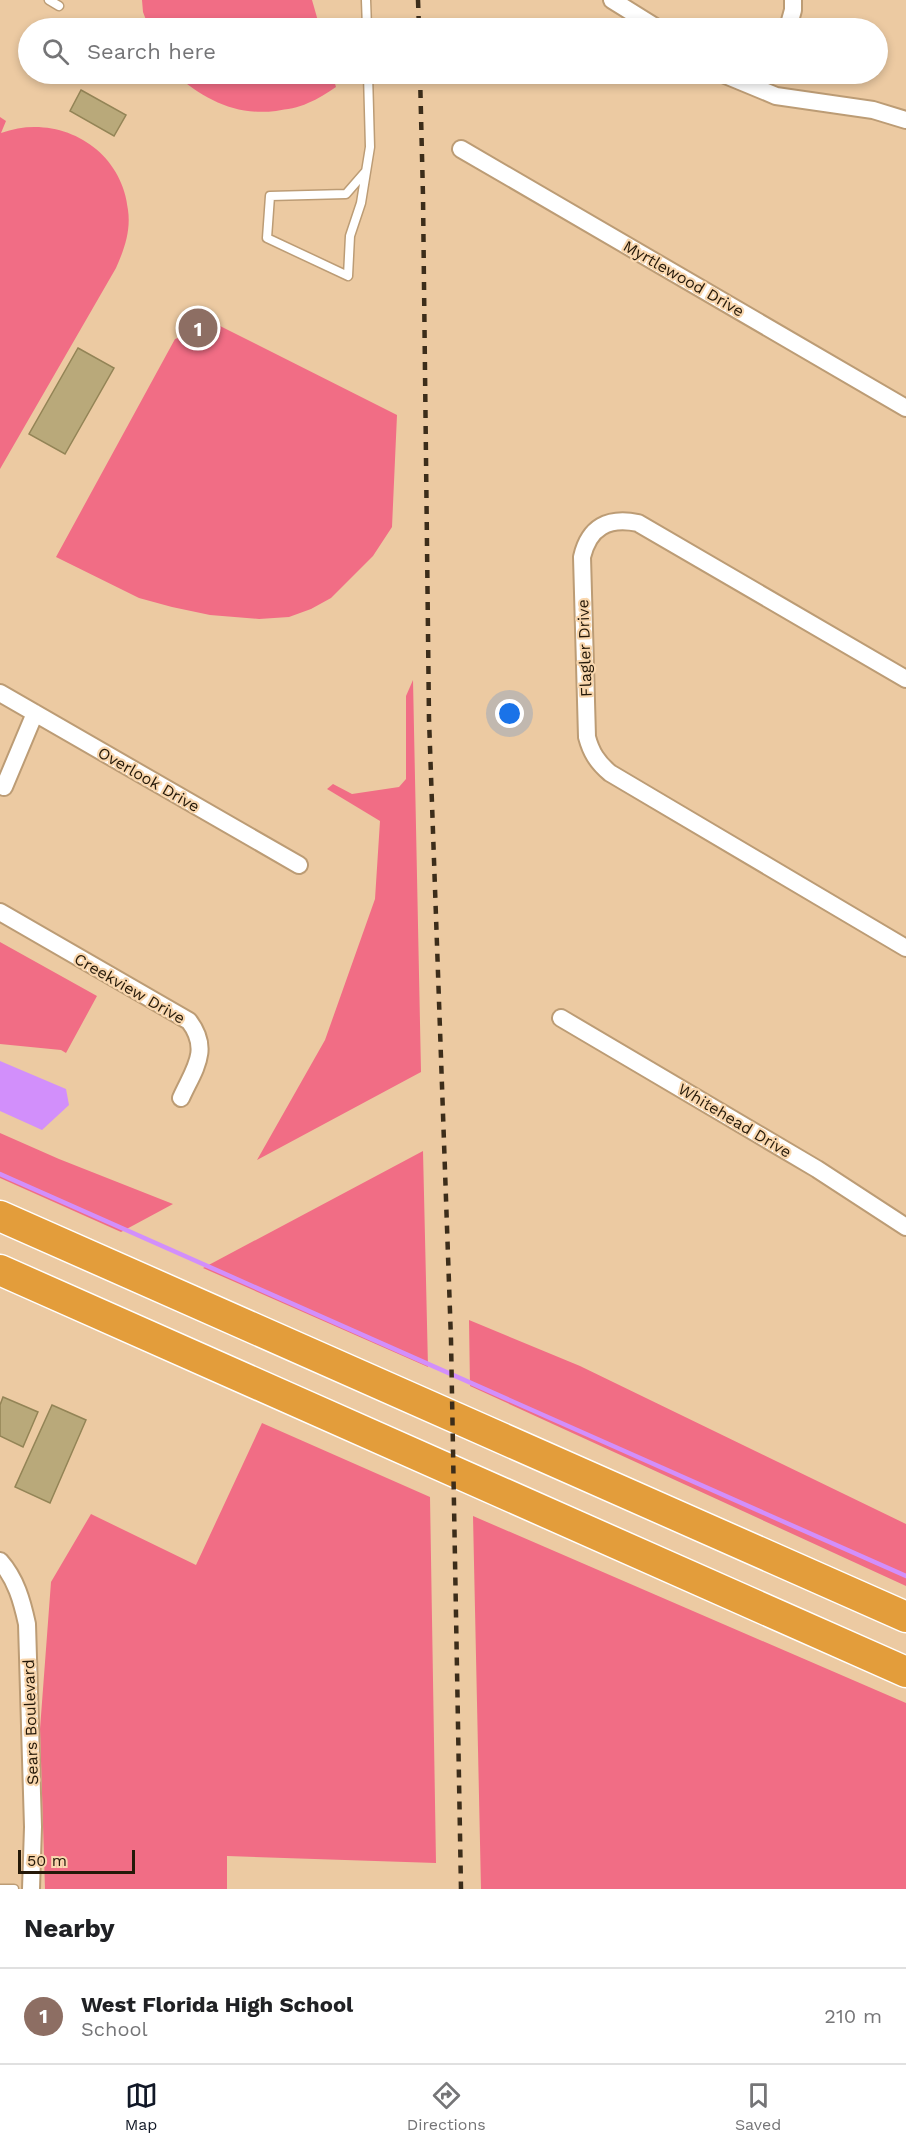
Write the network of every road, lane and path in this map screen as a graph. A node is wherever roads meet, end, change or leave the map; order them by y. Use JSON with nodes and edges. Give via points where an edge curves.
{"nodes":[{"id":1,"x":49,"y":0,"type":"edge"},
{"id":2,"x":366,"y":0,"type":"edge"},
{"id":3,"x":612,"y":0,"type":"edge"},
{"id":4,"x":793,"y":0,"type":"edge"},
{"id":5,"x":58,"y":6,"type":"dead end"},
{"id":6,"x":367,"y":18,"type":"edge"},
{"id":7,"x":641,"y":18,"type":"edge"},
{"id":8,"x":791,"y":18,"type":"edge"},
{"id":9,"x":368,"y":84,"type":"edge"},
{"id":10,"x":764,"y":84,"type":"edge"},
{"id":11,"x":906,"y":120,"type":"edge"},
{"id":12,"x":461,"y":148,"type":"dead end"},
{"id":13,"x":366,"y":171,"type":"junction"},
{"id":14,"x":906,"y":408,"type":"edge"},
{"id":15,"x":906,"y":679,"type":"edge"},
{"id":16,"x":0,"y":693,"type":"edge"},
{"id":17,"x":35,"y":713,"type":"junction"},
{"id":18,"x":4,"y":787,"type":"dead end"},
{"id":19,"x":298,"y":865,"type":"dead end"},
{"id":20,"x":0,"y":912,"type":"edge"},
{"id":21,"x":906,"y":948,"type":"edge"},
{"id":22,"x":561,"y":1018,"type":"dead end"},
{"id":23,"x":181,"y":1098,"type":"dead end"},
{"id":24,"x":0,"y":1216,"type":"edge"},
{"id":25,"x":906,"y":1227,"type":"edge"},
{"id":26,"x":0,"y":1270,"type":"edge"},
{"id":27,"x":0,"y":1561,"type":"edge"},
{"id":28,"x":906,"y":1617,"type":"edge"},
{"id":29,"x":906,"y":1672,"type":"edge"},
{"id":30,"x":0,"y":1889,"type":"edge"},
{"id":31,"x":14,"y":1889,"type":"edge"},
{"id":32,"x":31,"y":1889,"type":"edge"}],
"edges":[{"from":1,"to":5,"type":"lane"},
{"from":2,"to":6,"type":"lane"},
{"from":3,"to":7,"type":"street"},
{"from":4,"to":8,"type":"street"},
{"from":9,"to":13,"type":"lane","via":[[370,147]]},
{"from":10,"to":11,"type":"street","via":[[776,96],[873,110]]},
{"from":12,"to":14,"type":"street","name":"Myrtlewood Drive"},
{"from":13,"to":13,"type":"lane","via":[[346,194],[270,196],[267,238],[348,276],[350,236]]},
{"from":15,"to":21,"type":"street","name":"Flagler Drive","via":[[638,523],[613,521],[597,530],[585,545],[582,557],[587,737],[599,763]]},
{"from":16,"to":17,"type":"street","name":"Overlook Drive"},
{"from":17,"to":18,"type":"street"},
{"from":17,"to":19,"type":"street","name":"Overlook Drive"},
{"from":20,"to":23,"type":"street","name":"Creekview Drive","via":[[189,1021],[198,1033],[201,1053]]},
{"from":22,"to":25,"type":"street","name":"Whitehead Drive","via":[[817,1169]]},
{"from":24,"to":28,"type":"highway"},
{"from":26,"to":29,"type":"highway"},
{"from":27,"to":32,"type":"street","name":"Sears Boulevard","via":[[16,1586],[27,1624]]},
{"from":30,"to":31,"type":"lane"}]}
